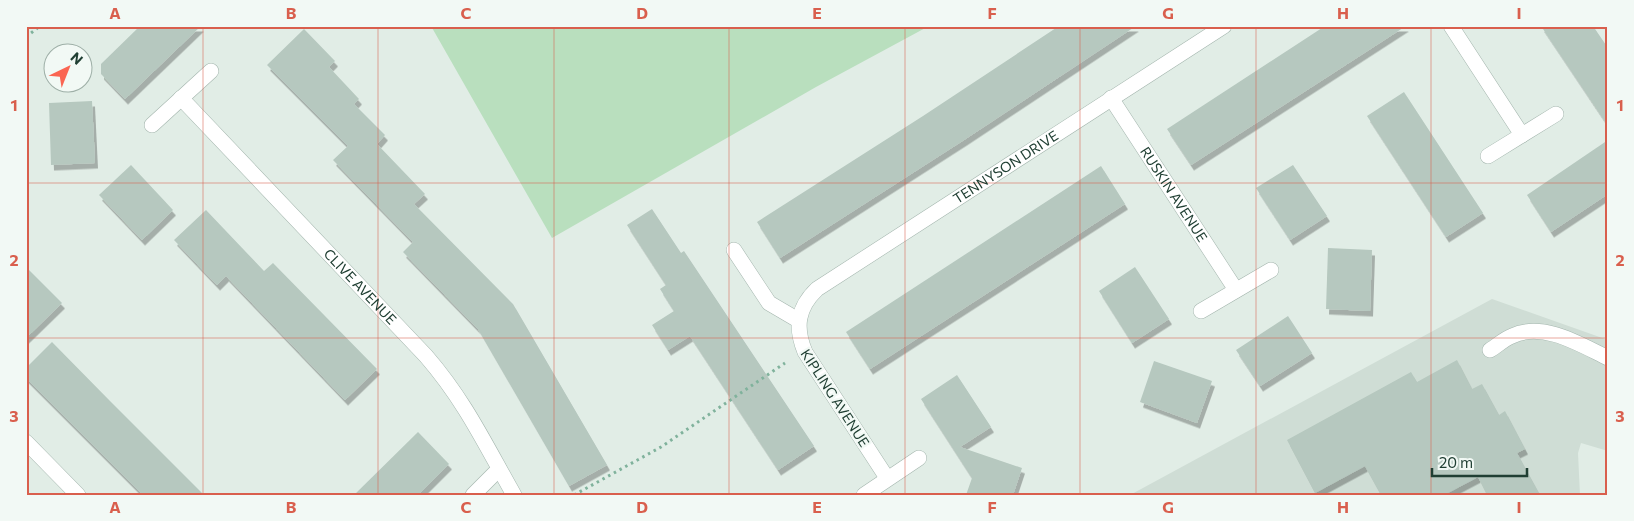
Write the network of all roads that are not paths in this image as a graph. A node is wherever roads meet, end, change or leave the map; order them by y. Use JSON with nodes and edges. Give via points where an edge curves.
{"nodes":[{"id":1,"x":1224,"y":26,"type":"edge"},
{"id":2,"x":1451,"y":26,"type":"edge"},
{"id":3,"x":211,"y":71,"type":"dead end"},
{"id":4,"x":181,"y":98,"type":"junction"},
{"id":5,"x":1111,"y":98,"type":"junction"},
{"id":6,"x":1556,"y":114,"type":"dead end"},
{"id":7,"x":152,"y":125,"type":"dead end"},
{"id":8,"x":1522,"y":135,"type":"junction"},
{"id":9,"x":1488,"y":156,"type":"dead end"},
{"id":10,"x":734,"y":250,"type":"dead end"},
{"id":11,"x":1271,"y":270,"type":"dead end"},
{"id":12,"x":1236,"y":290,"type":"junction"},
{"id":13,"x":1200,"y":311,"type":"dead end"},
{"id":14,"x":798,"y":320,"type":"junction"},
{"id":15,"x":1490,"y":350,"type":"dead end"},
{"id":16,"x":1608,"y":358,"type":"edge"},
{"id":17,"x":26,"y":442,"type":"edge"},
{"id":18,"x":919,"y":458,"type":"dead end"},
{"id":19,"x":500,"y":469,"type":"junction"},
{"id":20,"x":887,"y":478,"type":"junction"},
{"id":21,"x":78,"y":495,"type":"edge"},
{"id":22,"x":473,"y":495,"type":"edge"},
{"id":23,"x":514,"y":495,"type":"edge"},
{"id":24,"x":864,"y":495,"type":"edge"}],
"edges":[{"from":1,"to":5,"type":"street","name":"TENNYSON DRIVE"},
{"from":2,"to":8,"type":"street"},
{"from":3,"to":4,"type":"street"},
{"from":4,"to":7,"type":"street"},
{"from":4,"to":19,"type":"street","name":"CLIVE AVENUE","via":[[445,378]]},
{"from":5,"to":12,"type":"street","name":"RUSKIN AVENUE"},
{"from":5,"to":14,"type":"street","name":"TENNYSON DRIVE","via":[[817,289],[808,298]]},
{"from":6,"to":8,"type":"street"},
{"from":8,"to":9,"type":"street"},
{"from":10,"to":14,"type":"street","via":[[769,303]]},
{"from":11,"to":12,"type":"street"},
{"from":12,"to":13,"type":"street"},
{"from":14,"to":20,"type":"street","name":"KIPLING AVENUE","via":[[804,352]]},
{"from":15,"to":16,"type":"street","via":[[1514,334],[1540,331],[1566,338]]},
{"from":17,"to":21,"type":"street"},
{"from":18,"to":20,"type":"street"},
{"from":19,"to":22,"type":"street"},
{"from":19,"to":23,"type":"street","name":"CLIVE AVENUE"},
{"from":20,"to":24,"type":"street"}]}
